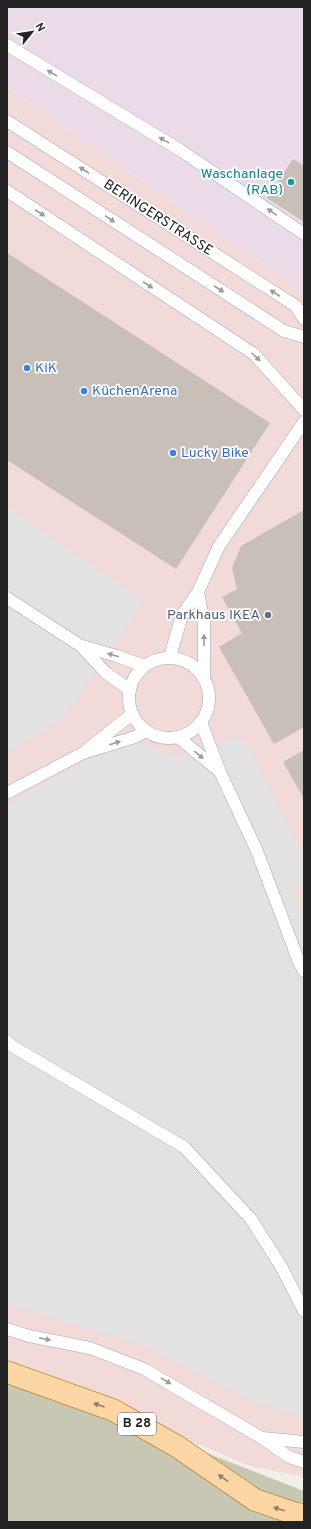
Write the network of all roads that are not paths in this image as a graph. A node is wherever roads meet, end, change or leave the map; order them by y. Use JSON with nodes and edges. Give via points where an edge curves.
{"nodes":[{"id":1,"x":7,"y":45,"type":"edge"},
{"id":2,"x":7,"y":121,"type":"edge"},
{"id":3,"x":7,"y":152,"type":"edge"},
{"id":4,"x":7,"y":192,"type":"edge"},
{"id":5,"x":304,"y":234,"type":"edge"},
{"id":6,"x":304,"y":319,"type":"edge"},
{"id":7,"x":304,"y":337,"type":"edge"},
{"id":8,"x":304,"y":410,"type":"edge"},
{"id":9,"x":302,"y":428,"type":"edge"},
{"id":10,"x":198,"y":592,"type":"junction"},
{"id":11,"x":7,"y":598,"type":"edge"},
{"id":12,"x":81,"y":646,"type":"junction"},
{"id":13,"x":170,"y":658,"type":"junction"},
{"id":14,"x":144,"y":666,"type":"junction"},
{"id":15,"x":204,"y":679,"type":"junction"},
{"id":16,"x":130,"y":690,"type":"junction"},
{"id":17,"x":132,"y":714,"type":"junction"},
{"id":18,"x":201,"y":722,"type":"junction"},
{"id":19,"x":146,"y":731,"type":"junction"},
{"id":20,"x":178,"y":737,"type":"junction"},
{"id":21,"x":84,"y":753,"type":"junction"},
{"id":22,"x":220,"y":772,"type":"junction"},
{"id":23,"x":7,"y":793,"type":"edge"},
{"id":24,"x":304,"y":970,"type":"edge"},
{"id":25,"x":7,"y":1041,"type":"edge"},
{"id":26,"x":304,"y":1311,"type":"edge"},
{"id":27,"x":7,"y":1329,"type":"edge"},
{"id":28,"x":7,"y":1372,"type":"edge"},
{"id":29,"x":262,"y":1438,"type":"junction"},
{"id":30,"x":304,"y":1442,"type":"edge"},
{"id":31,"x":304,"y":1462,"type":"edge"},
{"id":32,"x":304,"y":1515,"type":"edge"}],
"edges":[{"from":5,"to":1,"type":"lane","one_way":true,"via":[[180,150]]},
{"from":6,"to":2,"type":"lane","name":"BERINGERSTRASSE","one_way":true,"via":[[296,306]]},
{"from":3,"to":7,"type":"lane","name":"BERINGERSTRASSE","one_way":true,"via":[[284,331]]},
{"from":4,"to":8,"type":"lane","one_way":true,"via":[[254,354]]},
{"from":9,"to":10,"type":"lane","via":[[219,546]]},
{"from":10,"to":13,"type":"lane","via":[[182,615]]},
{"from":15,"to":10,"type":"lane","one_way":true,"via":[[204,623]]},
{"from":11,"to":12,"type":"lane"},
{"from":14,"to":12,"type":"lane","one_way":true},
{"from":12,"to":16,"type":"lane","via":[[106,673]]},
{"from":13,"to":14,"type":"lane","via":[[152,661]]},
{"from":13,"to":15,"type":"lane","via":[[184,660],[196,668]]},
{"from":14,"to":16,"type":"lane","via":[[135,677]]},
{"from":15,"to":18,"type":"lane","via":[[209,701]]},
{"from":16,"to":17,"type":"lane"},
{"from":17,"to":19,"type":"lane"},
{"from":17,"to":21,"type":"lane"},
{"from":18,"to":20,"type":"lane"},
{"from":18,"to":22,"type":"lane"},
{"from":19,"to":20,"type":"lane","via":[[156,736]]},
{"from":21,"to":19,"type":"lane","one_way":true},
{"from":20,"to":22,"type":"lane","one_way":true},
{"from":21,"to":23,"type":"lane"},
{"from":22,"to":24,"type":"lane","via":[[257,851]]},
{"from":25,"to":26,"type":"lane","via":[[184,1146],[251,1219],[282,1268]]},
{"from":27,"to":29,"type":"lane","one_way":true,"via":[[90,1348],[144,1368]]},
{"from":32,"to":28,"type":"main road","number":"B 28","one_way":true,"via":[[255,1500],[178,1447],[113,1410]]},
{"from":29,"to":30,"type":"lane"},
{"from":29,"to":31,"type":"lane","via":[[290,1457]]}]}
